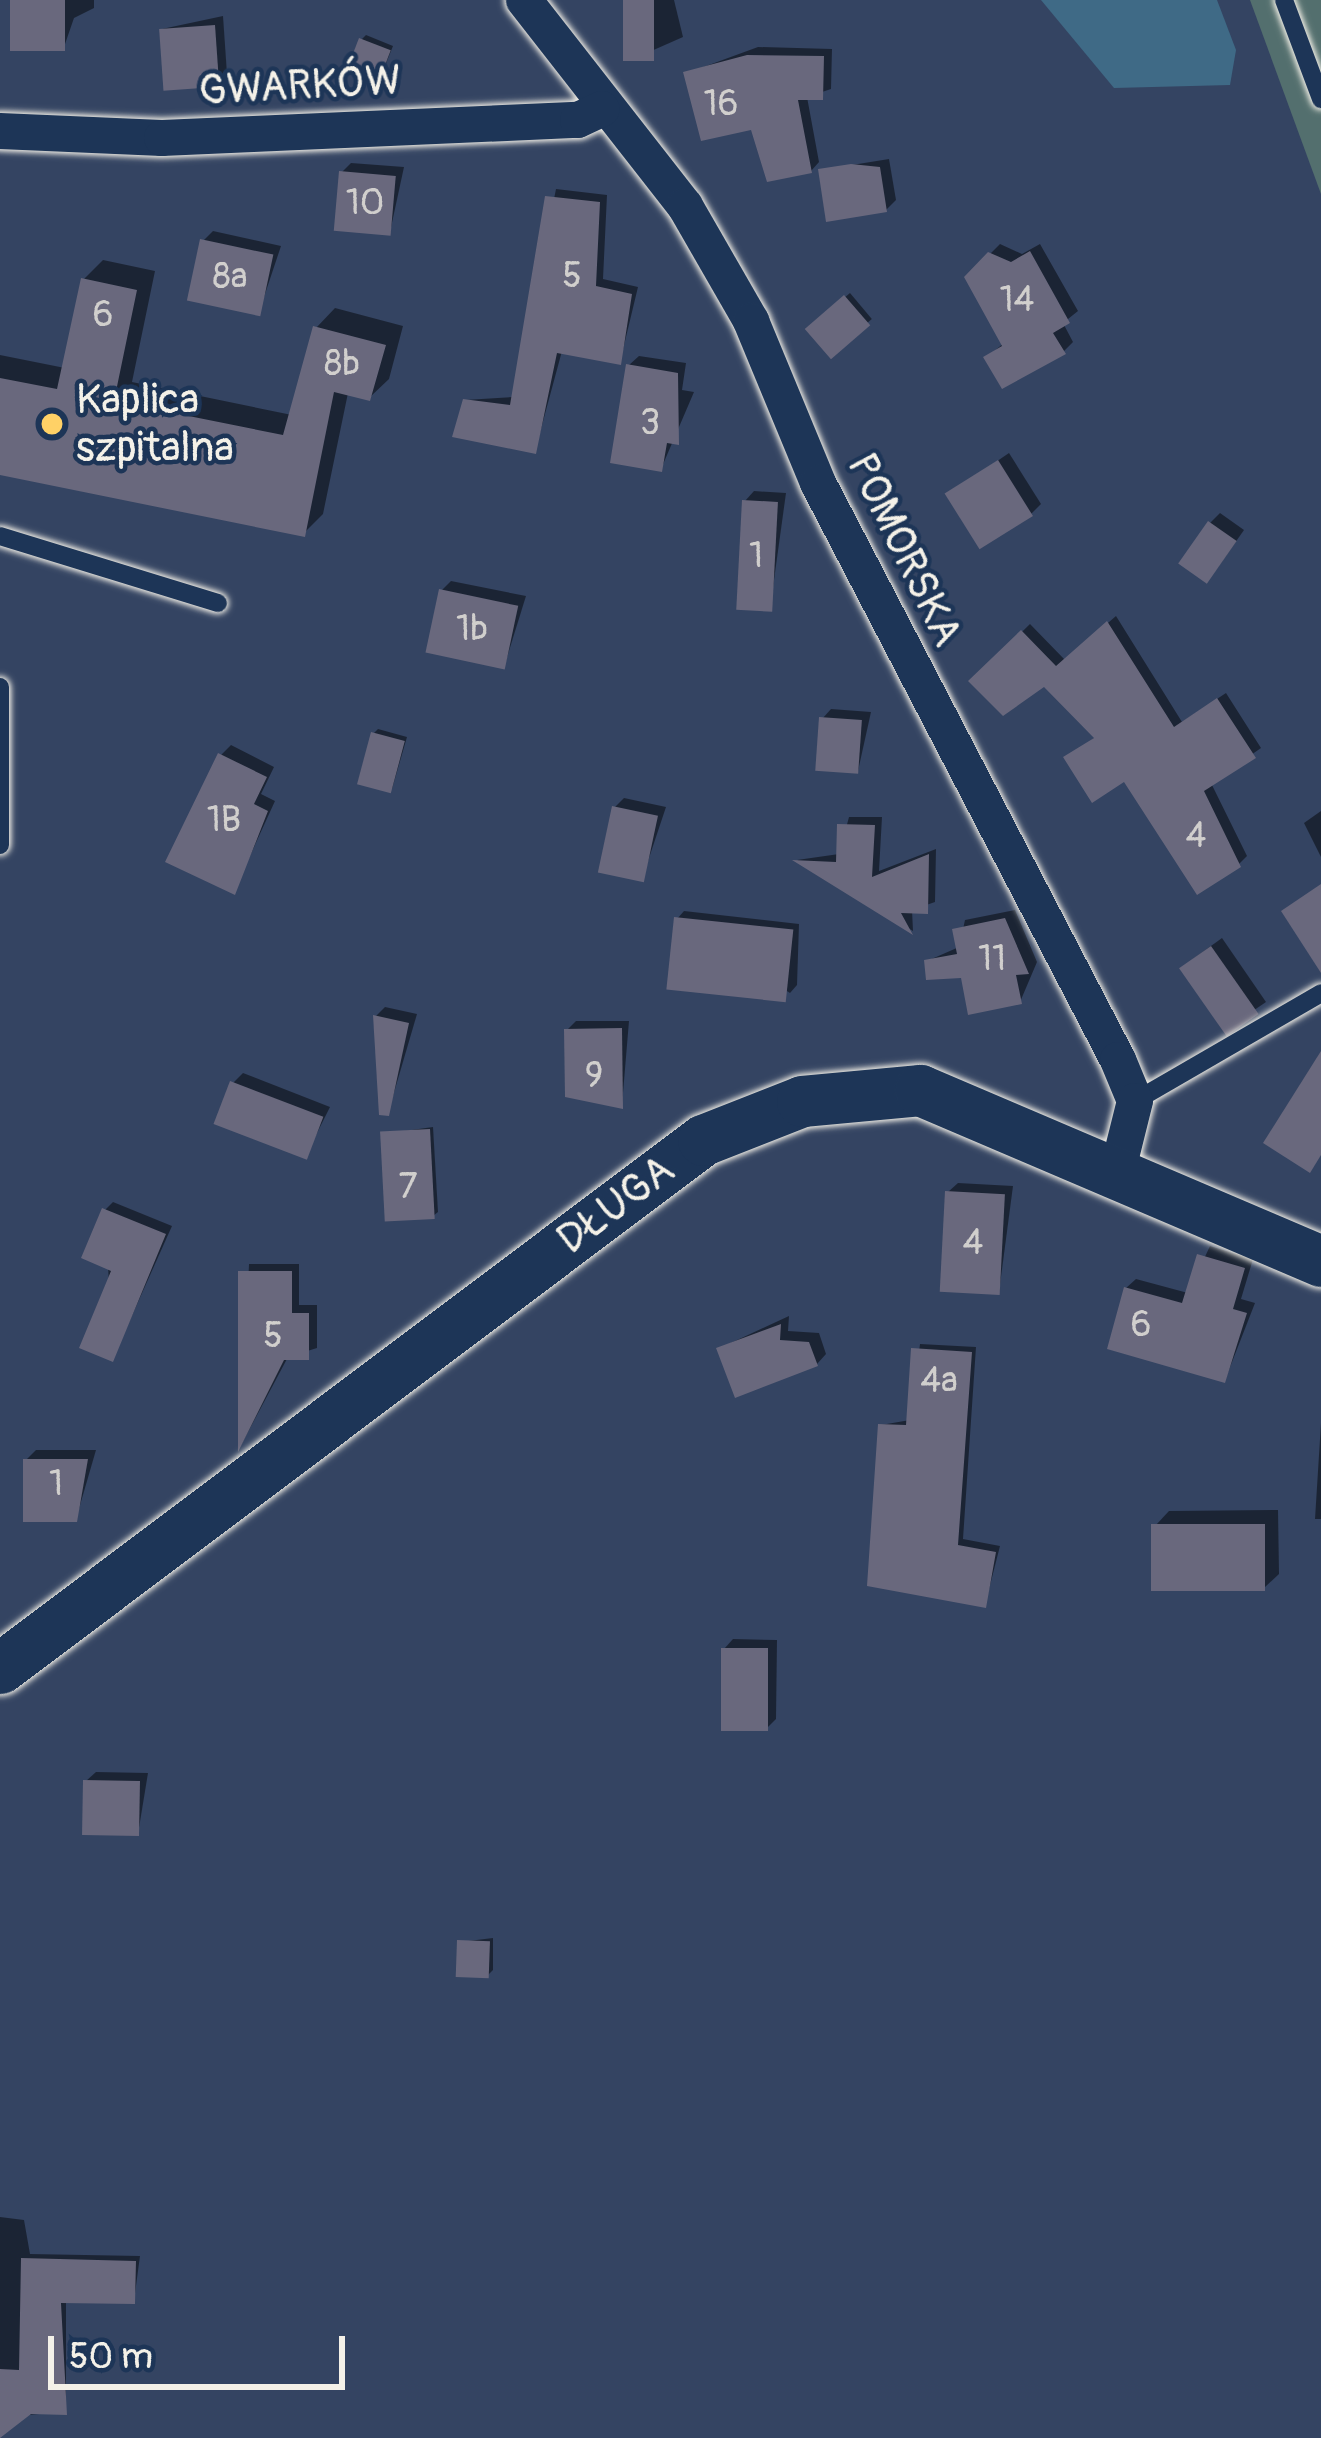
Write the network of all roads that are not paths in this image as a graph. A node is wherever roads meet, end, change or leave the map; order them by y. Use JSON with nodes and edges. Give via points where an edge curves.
{"nodes":[{"id":1,"x":524,"y":0,"type":"edge"},
{"id":2,"x":1284,"y":0,"type":"edge"},
{"id":3,"x":1321,"y":99,"type":"edge"},
{"id":4,"x":602,"y":109,"type":"junction"},
{"id":5,"x":0,"y":131,"type":"edge"},
{"id":6,"x":0,"y":536,"type":"edge"},
{"id":7,"x":218,"y":603,"type":"dead end"},
{"id":8,"x":0,"y":688,"type":"edge"},
{"id":9,"x":0,"y":845,"type":"edge"},
{"id":10,"x":1321,"y":993,"type":"edge"},
{"id":11,"x":1135,"y":1101,"type":"junction"},
{"id":12,"x":1118,"y":1169,"type":"junction"},
{"id":13,"x":1321,"y":1261,"type":"edge"},
{"id":14,"x":0,"y":1668,"type":"edge"}],
"edges":[{"from":1,"to":4,"type":"street","name":"POMORSKA"},
{"from":2,"to":3,"type":"lane"},
{"from":4,"to":5,"type":"street","name":"GWARKÓW","via":[[578,121],[162,138]]},
{"from":4,"to":11,"type":"street","name":"POMORSKA","via":[[686,206],[751,321],[818,483]]},
{"from":6,"to":7,"type":"lane"},
{"from":8,"to":9,"type":"lane"},
{"from":10,"to":11,"type":"lane"},
{"from":11,"to":12,"type":"street"},
{"from":12,"to":13,"type":"street","name":"DŁUGA"},
{"from":12,"to":14,"type":"street","name":"DŁUGA","via":[[920,1090],[802,1101],[703,1140]]}]}
